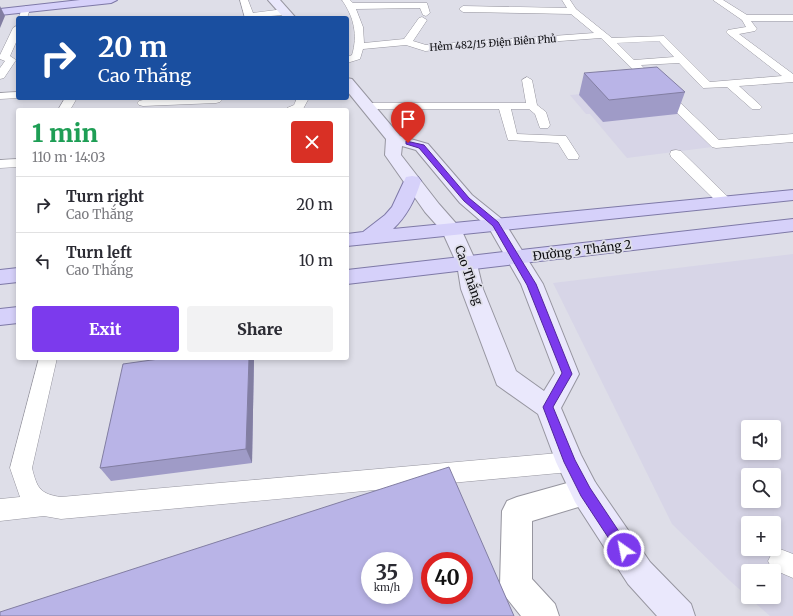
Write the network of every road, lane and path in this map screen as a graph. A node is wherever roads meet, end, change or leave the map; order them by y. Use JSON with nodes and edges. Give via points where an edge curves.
{"nodes":[{"id":1,"x":111,"y":0,"type":"edge"},
{"id":2,"x":244,"y":0,"type":"edge"},
{"id":3,"x":274,"y":0,"type":"edge"},
{"id":4,"x":566,"y":0,"type":"edge"},
{"id":5,"x":717,"y":0,"type":"edge"},
{"id":6,"x":384,"y":2,"type":"edge"},
{"id":7,"x":349,"y":3,"type":"edge"},
{"id":8,"x":463,"y":9,"type":"dead end"},
{"id":9,"x":573,"y":11,"type":"junction"},
{"id":10,"x":0,"y":12,"type":"edge"},
{"id":11,"x":24,"y":13,"type":"edge"},
{"id":12,"x":287,"y":15,"type":"edge"},
{"id":13,"x":250,"y":16,"type":"edge"},
{"id":14,"x":268,"y":16,"type":"edge"},
{"id":15,"x":745,"y":18,"type":"junction"},
{"id":16,"x":793,"y":18,"type":"edge"},
{"id":17,"x":16,"y":32,"type":"edge"},
{"id":18,"x":606,"y":38,"type":"junction"},
{"id":19,"x":407,"y":42,"type":"junction"},
{"id":20,"x":360,"y":46,"type":"junction"},
{"id":21,"x":349,"y":59,"type":"edge"},
{"id":22,"x":8,"y":60,"type":"edge"},
{"id":23,"x":681,"y":60,"type":"junction"},
{"id":24,"x":631,"y":63,"type":"junction"},
{"id":25,"x":0,"y":76,"type":"edge"},
{"id":26,"x":793,"y":78,"type":"edge"},
{"id":27,"x":527,"y":80,"type":"dead end"},
{"id":28,"x":729,"y":83,"type":"junction"},
{"id":29,"x":349,"y":84,"type":"edge"},
{"id":30,"x":16,"y":95,"type":"edge"},
{"id":31,"x":0,"y":96,"type":"edge"},
{"id":32,"x":216,"y":100,"type":"dead end"},
{"id":33,"x":302,"y":100,"type":"edge"},
{"id":34,"x":143,"y":104,"type":"edge"},
{"id":35,"x":367,"y":106,"type":"junction"},
{"id":36,"x":504,"y":106,"type":"junction"},
{"id":37,"x":532,"y":106,"type":"junction"},
{"id":38,"x":756,"y":107,"type":"dead end"},
{"id":39,"x":297,"y":108,"type":"edge"},
{"id":40,"x":544,"y":125,"type":"dead end"},
{"id":41,"x":793,"y":138,"type":"edge"},
{"id":42,"x":394,"y":139,"type":"junction"},
{"id":43,"x":676,"y":154,"type":"dead end"},
{"id":44,"x":573,"y":156,"type":"dead end"},
{"id":45,"x":16,"y":163,"type":"edge"},
{"id":46,"x":0,"y":164,"type":"edge"},
{"id":47,"x":412,"y":181,"type":"junction"},
{"id":48,"x":793,"y":195,"type":"edge"},
{"id":49,"x":725,"y":202,"type":"junction"},
{"id":50,"x":496,"y":224,"type":"junction"},
{"id":51,"x":793,"y":225,"type":"edge"},
{"id":52,"x":451,"y":229,"type":"junction"},
{"id":53,"x":367,"y":238,"type":"junction"},
{"id":54,"x":349,"y":240,"type":"edge"},
{"id":55,"x":517,"y":258,"type":"junction"},
{"id":56,"x":467,"y":264,"type":"junction"},
{"id":57,"x":16,"y":275,"type":"edge"},
{"id":58,"x":0,"y":277,"type":"edge"},
{"id":59,"x":349,"y":278,"type":"edge"},
{"id":60,"x":16,"y":315,"type":"edge"},
{"id":61,"x":0,"y":317,"type":"edge"},
{"id":62,"x":48,"y":360,"type":"edge"},
{"id":63,"x":548,"y":407,"type":"junction"},
{"id":64,"x":570,"y":462,"type":"junction"},
{"id":65,"x":585,"y":492,"type":"junction"},
{"id":66,"x":43,"y":505,"type":"junction"},
{"id":67,"x":0,"y":510,"type":"edge"},
{"id":68,"x":543,"y":616,"type":"edge"},
{"id":69,"x":678,"y":616,"type":"edge"}],
"edges":[{"from":1,"to":11,"type":"main road"},
{"from":2,"to":13,"type":"lane"},
{"from":3,"to":12,"type":"main road"},
{"from":4,"to":9,"type":"lane"},
{"from":5,"to":15,"type":"lane"},
{"from":6,"to":7,"type":"lane"},
{"from":6,"to":19,"type":"lane","via":[[424,5],[424,16]]},
{"from":7,"to":20,"type":"lane","via":[[356,15]]},
{"from":8,"to":9,"type":"lane"},
{"from":9,"to":18,"type":"lane"},
{"from":10,"to":11,"type":"main road"},
{"from":12,"to":14,"type":"lane"},
{"from":15,"to":16,"type":"lane"},
{"from":15,"to":26,"type":"lane","via":[[752,28],[731,32]]},
{"from":17,"to":22,"type":"lane","via":[[6,54]]},
{"from":18,"to":19,"type":"lane","name":"Hẻm 482/15 Điện Biên Phủ","via":[[425,48]]},
{"from":18,"to":23,"type":"lane","name":"Hẻm 482/15 Điện Biên Phủ","via":[[661,38]]},
{"from":18,"to":24,"type":"lane"},
{"from":19,"to":20,"type":"lane","name":"Hẻm 482/15 Điện Biên Phủ"},
{"from":20,"to":21,"type":"lane","via":[[356,57]]},
{"from":22,"to":25,"type":"lane"},
{"from":23,"to":24,"type":"lane"},
{"from":23,"to":28,"type":"lane","via":[[707,86]]},
{"from":24,"to":41,"type":"lane","via":[[716,144]]},
{"from":26,"to":28,"type":"lane"},
{"from":27,"to":37,"type":"lane"},
{"from":28,"to":38,"type":"lane"},
{"from":29,"to":35,"type":"main road"},
{"from":30,"to":31,"type":"lane"},
{"from":32,"to":34,"type":"lane"},
{"from":33,"to":39,"type":"lane"},
{"from":35,"to":36,"type":"lane"},
{"from":35,"to":42,"type":"main road"},
{"from":36,"to":37,"type":"lane"},
{"from":36,"to":44,"type":"lane","via":[[512,138],[562,139]]},
{"from":37,"to":40,"type":"lane","via":[[540,112]]},
{"from":42,"to":47,"type":"main road","name":"Cao Thắng","via":[[393,155]]},
{"from":42,"to":50,"type":"main road","via":[[422,147],[466,200]]},
{"from":43,"to":49,"type":"lane"},
{"from":45,"to":46,"type":"lane"},
{"from":47,"to":52,"type":"main road","name":"Cao Thắng"},
{"from":47,"to":53,"type":"main road","via":[[398,214]]},
{"from":48,"to":49,"type":"main road"},
{"from":49,"to":50,"type":"main road"},
{"from":50,"to":52,"type":"main road"},
{"from":50,"to":55,"type":"main road"},
{"from":51,"to":55,"type":"main road","name":"Đường 3 Tháng 2"},
{"from":52,"to":53,"type":"main road"},
{"from":52,"to":56,"type":"main road","name":"Cao Thắng"},
{"from":53,"to":54,"type":"main road"},
{"from":55,"to":56,"type":"main road","name":"Đường 3 Tháng 2"},
{"from":55,"to":63,"type":"main road","via":[[532,284],[567,374]]},
{"from":56,"to":59,"type":"main road","name":"Đường 3 Tháng 2"},
{"from":56,"to":63,"type":"main road","name":"Cao Thắng","via":[[472,288],[506,378]]},
{"from":57,"to":58,"type":"main road"},
{"from":60,"to":61,"type":"main road"},
{"from":62,"to":66,"type":"lane","via":[[21,468],[24,482],[31,495]]},
{"from":63,"to":64,"type":"main road"},
{"from":64,"to":65,"type":"main road"},
{"from":64,"to":66,"type":"lane","via":[[61,508]]},
{"from":65,"to":68,"type":"street","via":[[517,511],[516,585]]},
{"from":65,"to":69,"type":"main road","via":[[639,573]]},
{"from":66,"to":67,"type":"lane"}]}
